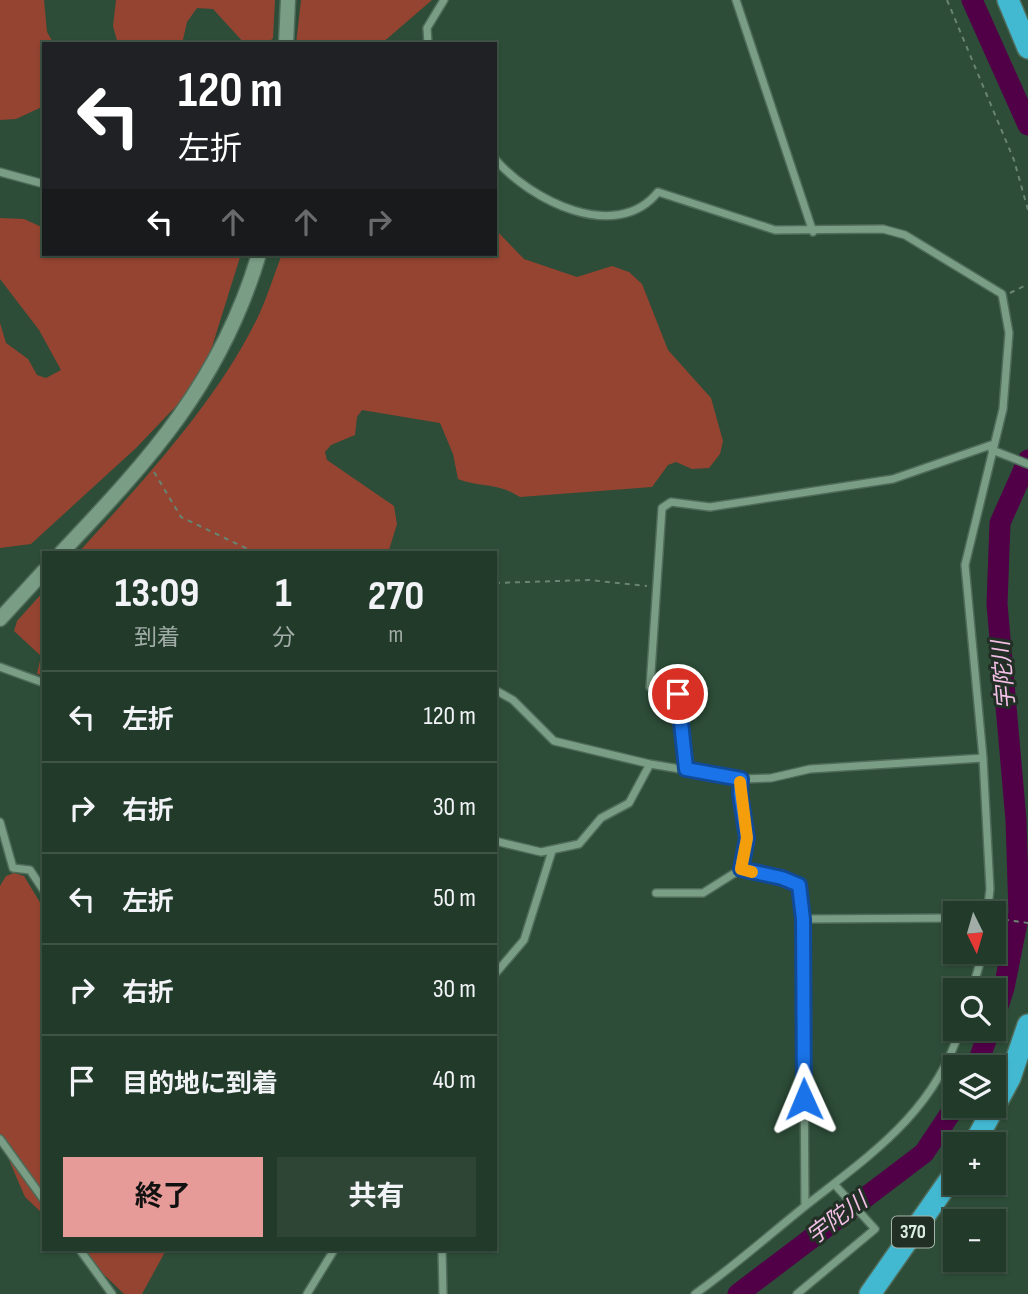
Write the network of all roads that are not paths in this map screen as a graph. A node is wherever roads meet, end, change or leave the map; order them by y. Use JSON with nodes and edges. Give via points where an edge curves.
{"nodes":[{"id":1,"x":288,"y":0,"type":"edge"},
{"id":2,"x":444,"y":0,"type":"edge"},
{"id":3,"x":736,"y":0,"type":"edge"},
{"id":4,"x":1008,"y":0,"type":"edge"},
{"id":5,"x":286,"y":42,"type":"edge"},
{"id":6,"x":428,"y":42,"type":"edge"},
{"id":7,"x":1028,"y":48,"type":"edge"},
{"id":8,"x":497,"y":161,"type":"edge"},
{"id":9,"x":0,"y":172,"type":"edge"},
{"id":10,"x":42,"y":183,"type":"edge"},
{"id":11,"x":813,"y":232,"type":"junction"},
{"id":12,"x":258,"y":256,"type":"edge"},
{"id":13,"x":995,"y":449,"type":"junction"},
{"id":14,"x":1028,"y":464,"type":"edge"},
{"id":15,"x":63,"y":551,"type":"edge"},
{"id":16,"x":42,"y":573,"type":"edge"},
{"id":17,"x":0,"y":619,"type":"edge"},
{"id":18,"x":0,"y":667,"type":"edge"},
{"id":19,"x":42,"y":682,"type":"edge"},
{"id":20,"x":497,"y":691,"type":"edge"},
{"id":21,"x":983,"y":758,"type":"junction"},
{"id":22,"x":650,"y":764,"type":"junction"},
{"id":23,"x":686,"y":769,"type":"junction"},
{"id":24,"x":741,"y":779,"type":"junction"},
{"id":25,"x":0,"y":822,"type":"edge"},
{"id":26,"x":497,"y":842,"type":"edge"},
{"id":27,"x":552,"y":851,"type":"junction"},
{"id":28,"x":741,"y":869,"type":"junction"},
{"id":29,"x":42,"y":888,"type":"edge"},
{"id":30,"x":656,"y":893,"type":"dead end"},
{"id":31,"x":989,"y":901,"type":"edge"},
{"id":32,"x":943,"y":918,"type":"edge"},
{"id":33,"x":803,"y":919,"type":"junction"},
{"id":34,"x":497,"y":972,"type":"edge"},
{"id":35,"x":1028,"y":1025,"type":"edge"},
{"id":36,"x":957,"y":1041,"type":"edge"},
{"id":37,"x":981,"y":1132,"type":"edge"},
{"id":38,"x":0,"y":1139,"type":"edge"},
{"id":39,"x":836,"y":1186,"type":"junction"},
{"id":40,"x":943,"y":1190,"type":"edge"},
{"id":41,"x":42,"y":1197,"type":"edge"},
{"id":42,"x":805,"y":1206,"type":"junction"},
{"id":43,"x":81,"y":1251,"type":"edge"},
{"id":44,"x":333,"y":1251,"type":"edge"},
{"id":45,"x":442,"y":1251,"type":"edge"},
{"id":46,"x":112,"y":1294,"type":"edge"},
{"id":47,"x":306,"y":1294,"type":"edge"},
{"id":48,"x":443,"y":1294,"type":"edge"},
{"id":49,"x":695,"y":1294,"type":"edge"},
{"id":50,"x":797,"y":1294,"type":"edge"},
{"id":51,"x":870,"y":1294,"type":"edge"}],
"edges":[{"from":1,"to":5,"type":"street"},
{"from":2,"to":6,"type":"street","via":[[427,28]]},
{"from":3,"to":11,"type":"street"},
{"from":4,"to":7,"type":"highway"},
{"from":8,"to":11,"type":"street","via":[[512,179],[538,195],[580,211],[610,217],[649,203],[658,192],[775,230]]},
{"from":9,"to":10,"type":"street"},
{"from":11,"to":13,"type":"street","via":[[883,229],[905,235],[1003,296],[1009,333]]},
{"from":12,"to":15,"type":"street","via":[[238,317],[180,419]]},
{"from":13,"to":14,"type":"street"},
{"from":13,"to":21,"type":"street","via":[[965,565]]},
{"from":13,"to":23,"type":"street","via":[[893,479],[710,507],[671,502],[663,508],[650,687],[678,694]]},
{"from":16,"to":17,"type":"street"},
{"from":18,"to":19,"type":"street"},
{"from":20,"to":22,"type":"street","via":[[513,700],[554,741]]},
{"from":21,"to":24,"type":"street","via":[[810,769]]},
{"from":21,"to":31,"type":"street"},
{"from":22,"to":23,"type":"street"},
{"from":22,"to":27,"type":"street","via":[[629,803],[601,818],[579,844]]},
{"from":23,"to":24,"type":"street"},
{"from":24,"to":28,"type":"street","via":[[747,838]]},
{"from":25,"to":29,"type":"street","via":[[13,868],[30,870]]},
{"from":26,"to":27,"type":"street"},
{"from":27,"to":34,"type":"street","via":[[524,940]]},
{"from":28,"to":30,"type":"street","via":[[703,894]]},
{"from":28,"to":33,"type":"street","via":[[799,885]]},
{"from":32,"to":33,"type":"street"},
{"from":33,"to":42,"type":"street"},
{"from":35,"to":37,"type":"highway","via":[[1010,1079]]},
{"from":36,"to":39,"type":"street","via":[[951,1060],[911,1120]]},
{"from":38,"to":41,"type":"street"},
{"from":39,"to":42,"type":"street"},
{"from":39,"to":50,"type":"street","via":[[875,1229]]},
{"from":40,"to":51,"type":"highway","number":"370"},
{"from":42,"to":49,"type":"street"},
{"from":43,"to":46,"type":"street"},
{"from":44,"to":47,"type":"street"},
{"from":45,"to":48,"type":"street"}]}
